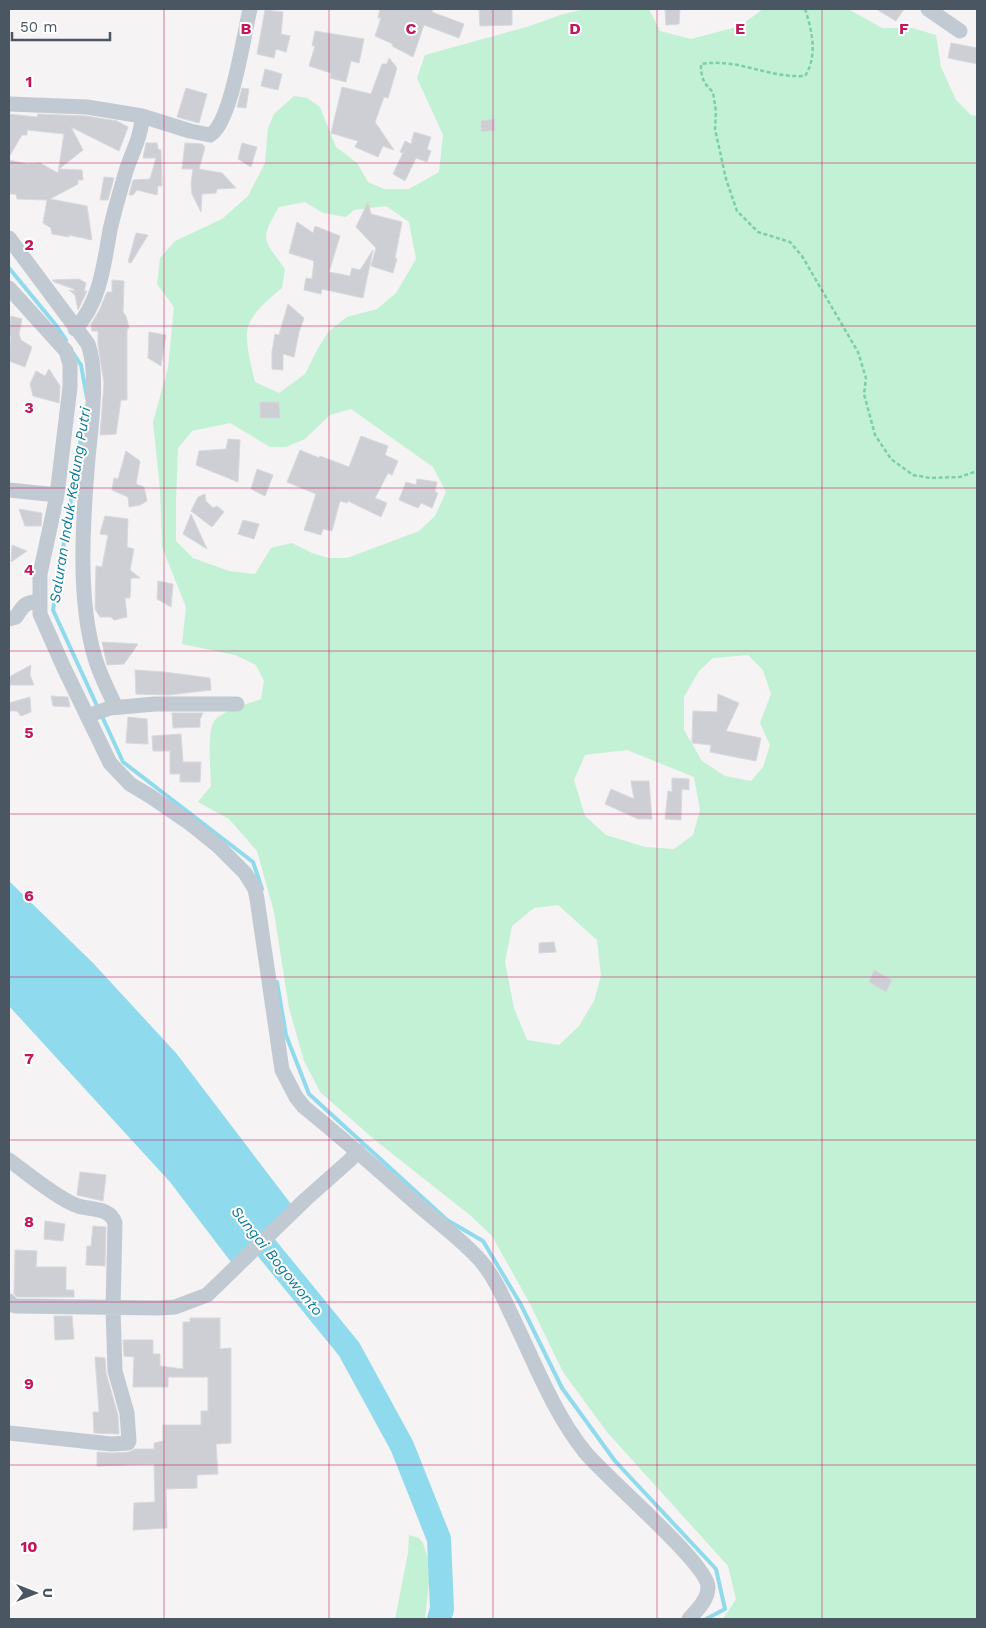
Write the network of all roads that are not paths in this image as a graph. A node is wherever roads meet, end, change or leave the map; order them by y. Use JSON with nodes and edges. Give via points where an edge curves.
{"nodes":[{"id":1,"x":250,"y":9,"type":"edge"},
{"id":2,"x":928,"y":9,"type":"edge"},
{"id":3,"x":960,"y":32,"type":"dead end"},
{"id":4,"x":9,"y":104,"type":"edge"},
{"id":5,"x":142,"y":116,"type":"junction"},
{"id":6,"x":9,"y":238,"type":"edge"},
{"id":7,"x":9,"y":288,"type":"edge"},
{"id":8,"x":75,"y":329,"type":"junction"},
{"id":9,"x":9,"y":490,"type":"edge"},
{"id":10,"x":57,"y":495,"type":"junction"},
{"id":11,"x":40,"y":602,"type":"junction"},
{"id":12,"x":9,"y":619,"type":"edge"},
{"id":13,"x":238,"y":704,"type":"dead end"},
{"id":14,"x":113,"y":708,"type":"junction"},
{"id":15,"x":89,"y":715,"type":"junction"},
{"id":16,"x":358,"y":1151,"type":"junction"},
{"id":17,"x":9,"y":1160,"type":"edge"},
{"id":18,"x":9,"y":1301,"type":"edge"},
{"id":19,"x":113,"y":1308,"type":"junction"},
{"id":20,"x":9,"y":1433,"type":"edge"},
{"id":21,"x":689,"y":1619,"type":"edge"}],
"edges":[{"from":1,"to":5,"type":"street","via":[[227,108],[217,130],[207,135]]},
{"from":2,"to":3,"type":"street"},
{"from":4,"to":5,"type":"street","via":[[87,107]]},
{"from":5,"to":8,"type":"street","via":[[141,129],[110,228],[97,290],[85,319]]},
{"from":6,"to":8,"type":"street"},
{"from":7,"to":10,"type":"street","via":[[69,357],[70,387]]},
{"from":8,"to":14,"type":"street","via":[[88,344],[93,367],[84,503],[84,582],[88,629]]},
{"from":9,"to":10,"type":"street"},
{"from":10,"to":11,"type":"street","via":[[40,574]]},
{"from":11,"to":12,"type":"street","via":[[31,601],[23,606],[16,618]]},
{"from":11,"to":15,"type":"street","via":[[40,614]]},
{"from":13,"to":14,"type":"street","via":[[154,704]]},
{"from":14,"to":15,"type":"street"},
{"from":15,"to":16,"type":"street","via":[[110,763],[121,775],[203,833],[250,881],[257,899],[282,1070],[304,1107]]},
{"from":16,"to":19,"type":"street","via":[[207,1294],[174,1307]]},
{"from":16,"to":21,"type":"street","via":[[482,1262],[496,1283],[553,1401],[585,1452],[700,1570],[708,1587],[703,1602]]},
{"from":17,"to":19,"type":"street","via":[[63,1199],[78,1206],[104,1211],[114,1218]]},
{"from":18,"to":19,"type":"street","via":[[16,1306]]},
{"from":19,"to":20,"type":"street","via":[[116,1371],[127,1413],[129,1442],[110,1444]]}]}
